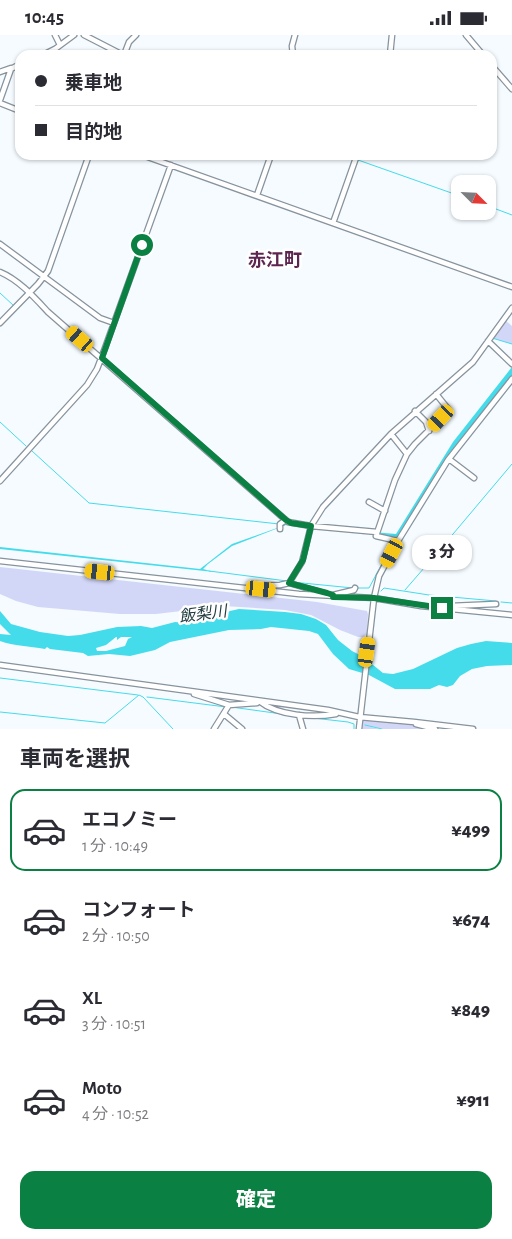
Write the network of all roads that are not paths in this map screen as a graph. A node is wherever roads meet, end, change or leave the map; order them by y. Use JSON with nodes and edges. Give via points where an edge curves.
{"nodes":[{"id":1,"x":55,"y":35,"type":"edge"},
{"id":2,"x":74,"y":35,"type":"edge"},
{"id":3,"x":84,"y":35,"type":"edge"},
{"id":4,"x":136,"y":35,"type":"edge"},
{"id":5,"x":295,"y":35,"type":"edge"},
{"id":6,"x":392,"y":35,"type":"edge"},
{"id":7,"x":466,"y":35,"type":"edge"},
{"id":8,"x":60,"y":45,"type":"junction"},
{"id":9,"x":52,"y":50,"type":"edge"},
{"id":10,"x":114,"y":50,"type":"edge"},
{"id":11,"x":126,"y":50,"type":"edge"},
{"id":12,"x":292,"y":50,"type":"edge"},
{"id":13,"x":390,"y":50,"type":"edge"},
{"id":14,"x":478,"y":50,"type":"edge"},
{"id":15,"x":15,"y":66,"type":"edge"},
{"id":16,"x":11,"y":68,"type":"junction"},
{"id":17,"x":0,"y":72,"type":"edge"},
{"id":18,"x":497,"y":72,"type":"edge"},
{"id":19,"x":512,"y":89,"type":"edge"},
{"id":20,"x":0,"y":101,"type":"edge"},
{"id":21,"x":15,"y":108,"type":"edge"},
{"id":22,"x":87,"y":160,"type":"edge"},
{"id":23,"x":156,"y":160,"type":"edge"},
{"id":24,"x":269,"y":160,"type":"edge"},
{"id":25,"x":355,"y":160,"type":"edge"},
{"id":26,"x":171,"y":165,"type":"junction"},
{"id":27,"x":257,"y":195,"type":"junction"},
{"id":28,"x":333,"y":223,"type":"junction"},
{"id":29,"x":0,"y":244,"type":"edge"},
{"id":30,"x":0,"y":272,"type":"edge"},
{"id":31,"x":45,"y":277,"type":"junction"},
{"id":32,"x":512,"y":287,"type":"edge"},
{"id":33,"x":30,"y":292,"type":"junction"},
{"id":34,"x":512,"y":308,"type":"edge"},
{"id":35,"x":0,"y":323,"type":"edge"},
{"id":36,"x":114,"y":323,"type":"junction"},
{"id":37,"x":488,"y":341,"type":"junction"},
{"id":38,"x":102,"y":358,"type":"junction"},
{"id":39,"x":512,"y":364,"type":"edge"},
{"id":40,"x":512,"y":379,"type":"edge"},
{"id":41,"x":436,"y":394,"type":"junction"},
{"id":42,"x":415,"y":411,"type":"junction"},
{"id":43,"x":429,"y":431,"type":"junction"},
{"id":44,"x":391,"y":434,"type":"junction"},
{"id":45,"x":407,"y":454,"type":"junction"},
{"id":46,"x":449,"y":459,"type":"junction"},
{"id":47,"x":474,"y":478,"type":"dead end"},
{"id":48,"x":0,"y":481,"type":"edge"},
{"id":49,"x":369,"y":503,"type":"dead end"},
{"id":50,"x":385,"y":511,"type":"junction"},
{"id":51,"x":286,"y":520,"type":"junction"},
{"id":52,"x":279,"y":526,"type":"dead end"},
{"id":53,"x":311,"y":527,"type":"junction"},
{"id":54,"x":377,"y":533,"type":"junction"},
{"id":55,"x":398,"y":541,"type":"junction"},
{"id":56,"x":0,"y":561,"type":"edge"},
{"id":57,"x":289,"y":583,"type":"junction"},
{"id":58,"x":250,"y":588,"type":"junction"},
{"id":59,"x":355,"y":588,"type":"dead end"},
{"id":60,"x":333,"y":596,"type":"junction"},
{"id":61,"x":374,"y":600,"type":"junction"},
{"id":62,"x":496,"y":604,"type":"dead end"},
{"id":63,"x":442,"y":608,"type":"junction"},
{"id":64,"x":512,"y":615,"type":"edge"},
{"id":65,"x":0,"y":665,"type":"edge"},
{"id":66,"x":192,"y":692,"type":"junction"},
{"id":67,"x":259,"y":701,"type":"junction"},
{"id":68,"x":229,"y":705,"type":"junction"},
{"id":69,"x":337,"y":713,"type":"junction"},
{"id":70,"x":224,"y":715,"type":"junction"},
{"id":71,"x":299,"y":715,"type":"junction"},
{"id":72,"x":360,"y":715,"type":"junction"},
{"id":73,"x":407,"y":721,"type":"junction"},
{"id":74,"x":214,"y":729,"type":"edge"},
{"id":75,"x":242,"y":729,"type":"edge"},
{"id":76,"x":303,"y":729,"type":"edge"},
{"id":77,"x":359,"y":729,"type":"edge"},
{"id":78,"x":436,"y":729,"type":"edge"},
{"id":79,"x":473,"y":729,"type":"edge"}],
"edges":[{"from":1,"to":8,"type":"street"},
{"from":2,"to":8,"type":"street"},
{"from":3,"to":10,"type":"street"},
{"from":4,"to":11,"type":"street"},
{"from":5,"to":12,"type":"street"},
{"from":6,"to":13,"type":"street"},
{"from":7,"to":14,"type":"street"},
{"from":8,"to":9,"type":"street"},
{"from":15,"to":16,"type":"street"},
{"from":16,"to":17,"type":"street"},
{"from":16,"to":20,"type":"street"},
{"from":18,"to":19,"type":"street"},
{"from":20,"to":21,"type":"street"},
{"from":22,"to":31,"type":"street"},
{"from":23,"to":26,"type":"street"},
{"from":24,"to":27,"type":"street"},
{"from":25,"to":28,"type":"street"},
{"from":26,"to":27,"type":"street"},
{"from":26,"to":36,"type":"street"},
{"from":27,"to":28,"type":"street"},
{"from":28,"to":32,"type":"street"},
{"from":29,"to":31,"type":"street"},
{"from":30,"to":33,"type":"street"},
{"from":31,"to":33,"type":"street"},
{"from":31,"to":36,"type":"street","via":[[100,317]]},
{"from":33,"to":35,"type":"street"},
{"from":33,"to":38,"type":"street","via":[[48,312]]},
{"from":34,"to":37,"type":"street"},
{"from":36,"to":38,"type":"street"},
{"from":37,"to":39,"type":"street"},
{"from":37,"to":41,"type":"street","via":[[473,362]]},
{"from":38,"to":48,"type":"street","via":[[87,385]]},
{"from":38,"to":51,"type":"street"},
{"from":40,"to":46,"type":"street"},
{"from":41,"to":42,"type":"street"},
{"from":41,"to":43,"type":"street","via":[[449,410]]},
{"from":42,"to":43,"type":"street","via":[[426,422]]},
{"from":42,"to":44,"type":"street"},
{"from":43,"to":45,"type":"street"},
{"from":44,"to":45,"type":"street"},
{"from":44,"to":53,"type":"street","via":[[322,507]]},
{"from":45,"to":50,"type":"street"},
{"from":46,"to":47,"type":"street"},
{"from":46,"to":55,"type":"street"},
{"from":49,"to":50,"type":"street"},
{"from":50,"to":54,"type":"street"},
{"from":51,"to":52,"type":"street"},
{"from":51,"to":53,"type":"street"},
{"from":53,"to":54,"type":"street"},
{"from":53,"to":57,"type":"street","via":[[303,560]]},
{"from":54,"to":55,"type":"street"},
{"from":55,"to":61,"type":"street","via":[[379,576]]},
{"from":56,"to":58,"type":"street"},
{"from":57,"to":58,"type":"street"},
{"from":57,"to":60,"type":"street"},
{"from":58,"to":60,"type":"street"},
{"from":59,"to":60,"type":"street"},
{"from":60,"to":61,"type":"street"},
{"from":61,"to":63,"type":"street"},
{"from":61,"to":72,"type":"street"},
{"from":62,"to":63,"type":"street"},
{"from":63,"to":64,"type":"street"},
{"from":65,"to":66,"type":"street"},
{"from":66,"to":67,"type":"street"},
{"from":66,"to":68,"type":"street"},
{"from":67,"to":68,"type":"street"},
{"from":67,"to":69,"type":"street"},
{"from":67,"to":71,"type":"street"},
{"from":68,"to":70,"type":"street"},
{"from":69,"to":71,"type":"street"},
{"from":69,"to":72,"type":"street"},
{"from":70,"to":74,"type":"street"},
{"from":70,"to":75,"type":"street"},
{"from":71,"to":76,"type":"street"},
{"from":72,"to":73,"type":"street"},
{"from":72,"to":77,"type":"street"},
{"from":73,"to":78,"type":"street"},
{"from":73,"to":79,"type":"street"}]}
